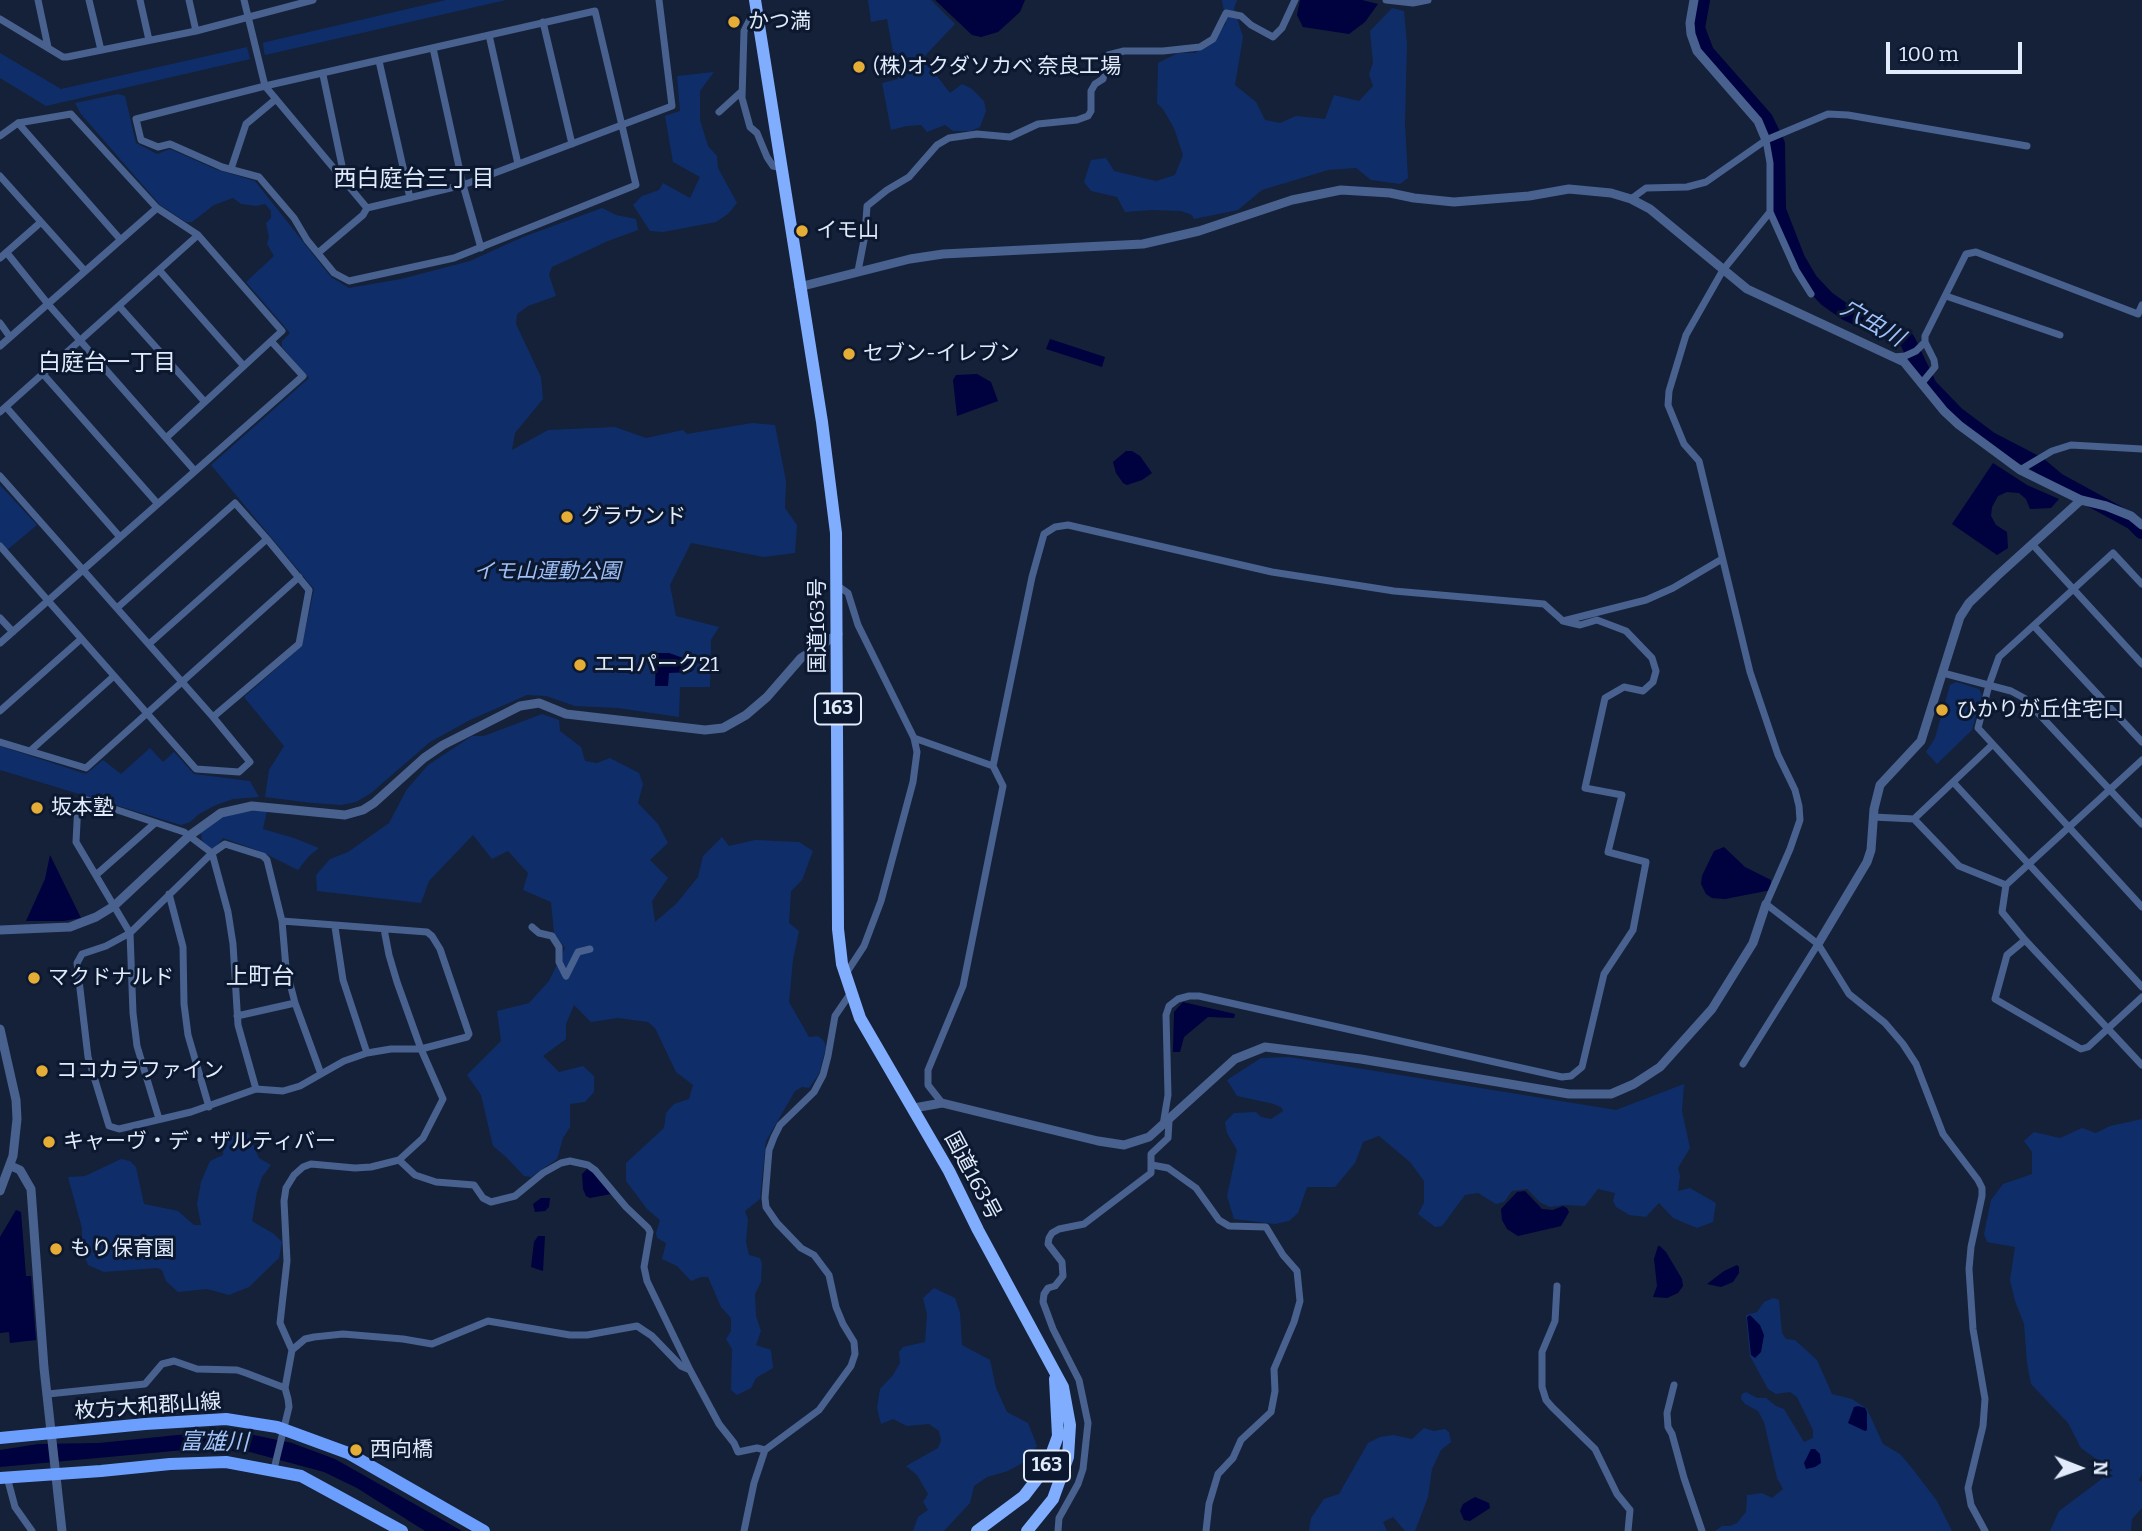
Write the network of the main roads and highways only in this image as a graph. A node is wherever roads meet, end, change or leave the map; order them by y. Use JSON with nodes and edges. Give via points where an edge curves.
{"nodes":[{"id":1,"x":755,"y":0,"type":"edge"},
{"id":2,"x":1055,"y":1371,"type":"junction"},
{"id":3,"x":0,"y":1438,"type":"edge"},
{"id":4,"x":4,"y":1478,"type":"edge"},
{"id":5,"x":402,"y":1531,"type":"edge"},
{"id":6,"x":484,"y":1531,"type":"edge"},
{"id":7,"x":977,"y":1531,"type":"edge"},
{"id":8,"x":1027,"y":1531,"type":"edge"}],
"edges":[{"from":1,"to":2,"type":"highway","name":"国道163号","number":"163","via":[[836,533],[838,929],[844,975],[860,1018],[914,1108]]},
{"from":2,"to":7,"type":"highway","name":"国道163号","number":"163","via":[[1058,1436],[1047,1466],[1024,1496]]},
{"from":2,"to":8,"type":"highway","name":"国道163号","number":"163","via":[[1069,1412],[1068,1457],[1053,1499]]},
{"from":3,"to":6,"type":"main road","name":"枚方大和郡山線","via":[[226,1419],[277,1427],[348,1453]]},
{"from":4,"to":5,"type":"main road","via":[[226,1462],[301,1476]]}]}
